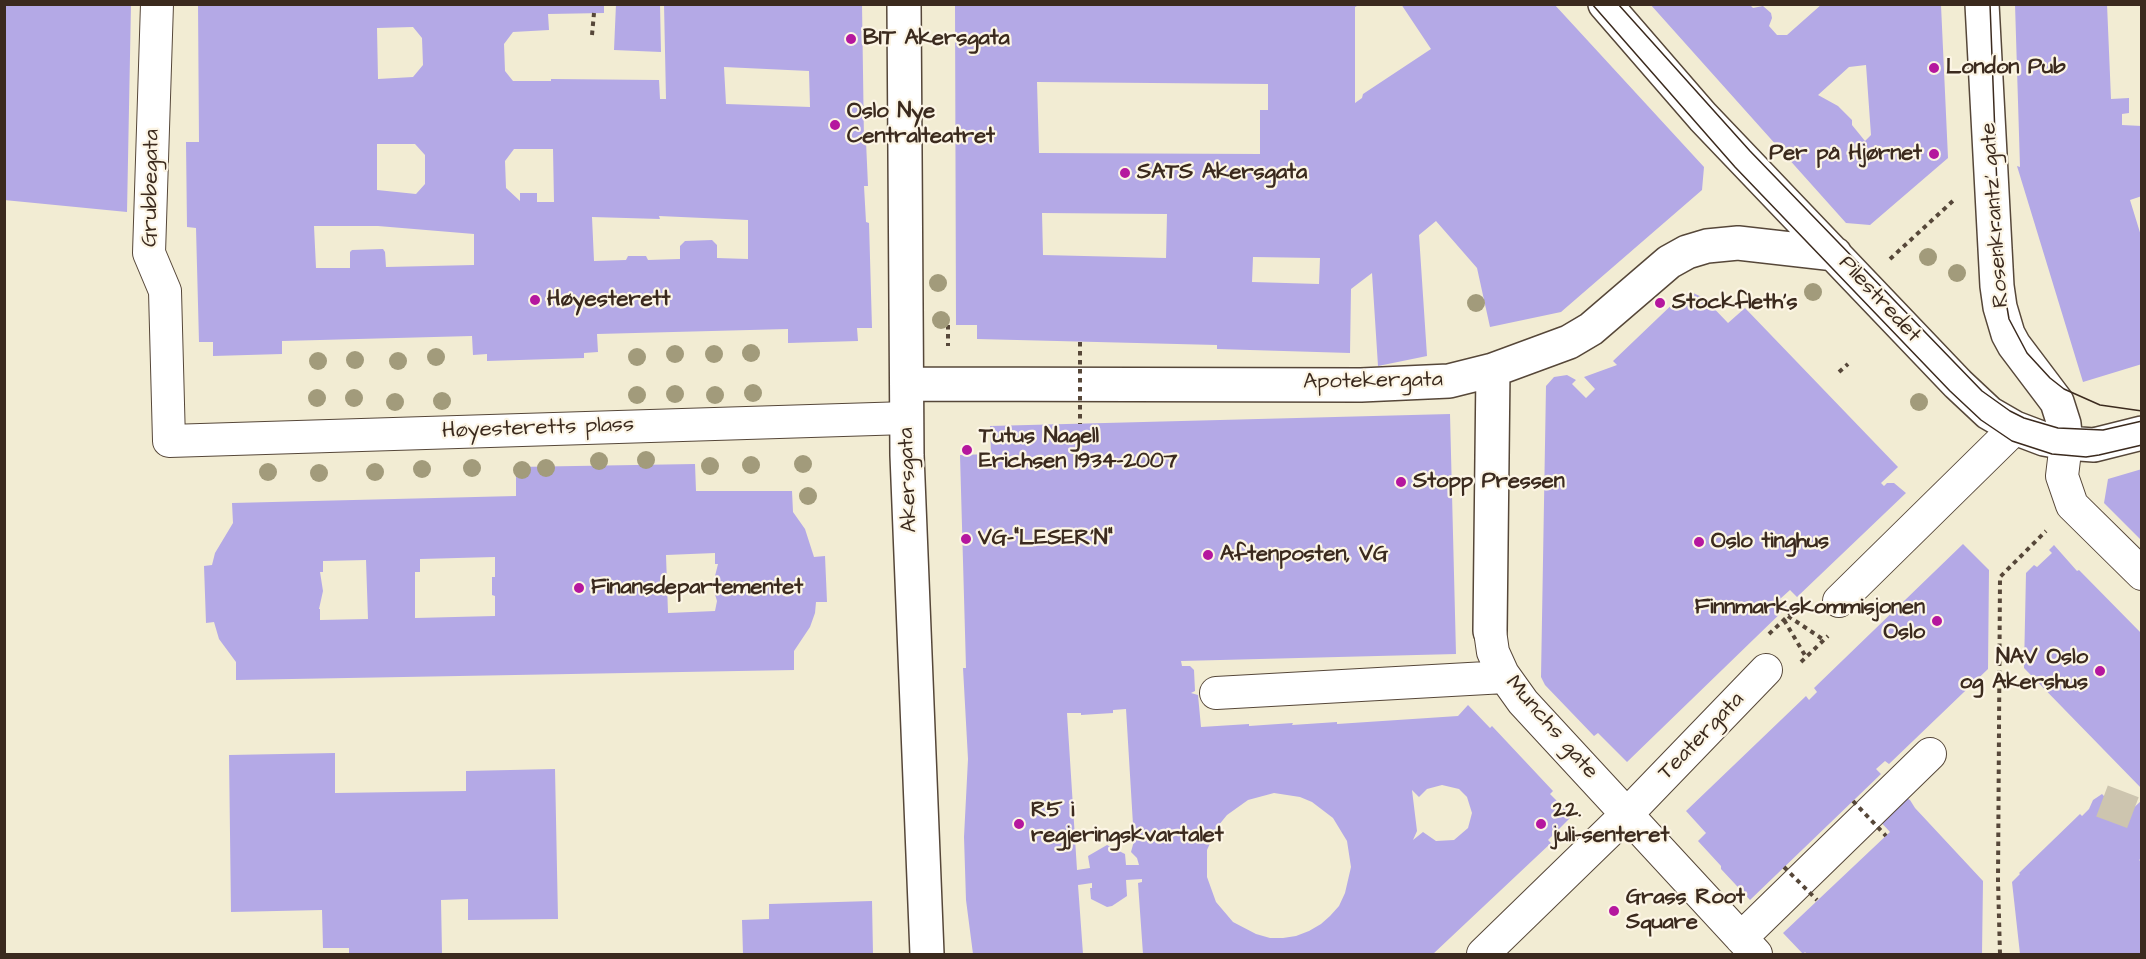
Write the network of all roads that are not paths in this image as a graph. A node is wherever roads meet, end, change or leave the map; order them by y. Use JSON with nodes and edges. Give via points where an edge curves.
{"nodes":[{"id":1,"x":157,"y":4,"type":"edge"},
{"id":2,"x":904,"y":4,"type":"edge"},
{"id":3,"x":1605,"y":4,"type":"edge"},
{"id":4,"x":1982,"y":4,"type":"edge"},
{"id":5,"x":1835,"y":254,"type":"junction"},
{"id":6,"x":1493,"y":370,"type":"junction"},
{"id":7,"x":908,"y":384,"type":"junction"},
{"id":8,"x":907,"y":418,"type":"junction"},
{"id":9,"x":2015,"y":428,"type":"junction"},
{"id":10,"x":2142,"y":433,"type":"edge"},
{"id":11,"x":169,"y":441,"type":"joint"},
{"id":12,"x":2066,"y":443,"type":"junction"},
{"id":13,"x":2142,"y":574,"type":"edge"},
{"id":14,"x":1839,"y":601,"type":"dead end"},
{"id":15,"x":1490,"y":631,"type":"joint"},
{"id":16,"x":1766,"y":670,"type":"dead end"},
{"id":17,"x":1505,"y":678,"type":"junction"},
{"id":18,"x":1216,"y":693,"type":"dead end"},
{"id":19,"x":1930,"y":754,"type":"dead end"},
{"id":20,"x":1627,"y":814,"type":"junction"},
{"id":21,"x":1749,"y":946,"type":"edge"},
{"id":22,"x":927,"y":954,"type":"edge"},
{"id":23,"x":1483,"y":954,"type":"edge"}],
"edges":[{"from":1,"to":11,"type":"street","name":"Grubbegata","via":[[149,253],[165,291]]},
{"from":2,"to":7,"type":"street","name":"Akersgata"},
{"from":3,"to":5,"type":"street","name":"Pilestredet","via":[[1703,117]]},
{"from":4,"to":12,"type":"street","name":"Rosenkrantz’ gate","via":[[1997,286],[2003,321],[2022,357],[2057,402]]},
{"from":5,"to":6,"type":"street","name":"Apotekergata","via":[[1738,243],[1687,252],[1669,262],[1591,329],[1569,342]]},
{"from":5,"to":9,"type":"street","name":"Pilestredet","via":[[1971,397]]},
{"from":6,"to":7,"type":"street","name":"Apotekergata","via":[[1417,384]]},
{"from":6,"to":15,"type":"street","name":"Munchs gate"},
{"from":7,"to":8,"type":"street","name":"Akersgata"},
{"from":8,"to":11,"type":"street","name":"Høyesteretts plass"},
{"from":8,"to":22,"type":"street","name":"Akersgata"},
{"from":9,"to":12,"type":"street","name":"Pilestredet"},
{"from":9,"to":14,"type":"street"},
{"from":10,"to":12,"type":"street","name":"Pilestredet","via":[[2094,445]]},
{"from":12,"to":13,"type":"street","via":[[2062,476],[2072,505]]},
{"from":15,"to":17,"type":"street","name":"Munchs gate","via":[[1493,652]]},
{"from":16,"to":20,"type":"street","name":"Teatergata"},
{"from":17,"to":18,"type":"street"},
{"from":17,"to":20,"type":"street","name":"Munchs gate"},
{"from":19,"to":21,"type":"street"},
{"from":20,"to":21,"type":"street","name":"Munchs gate"},
{"from":20,"to":23,"type":"street","name":"Teatergata"}]}
